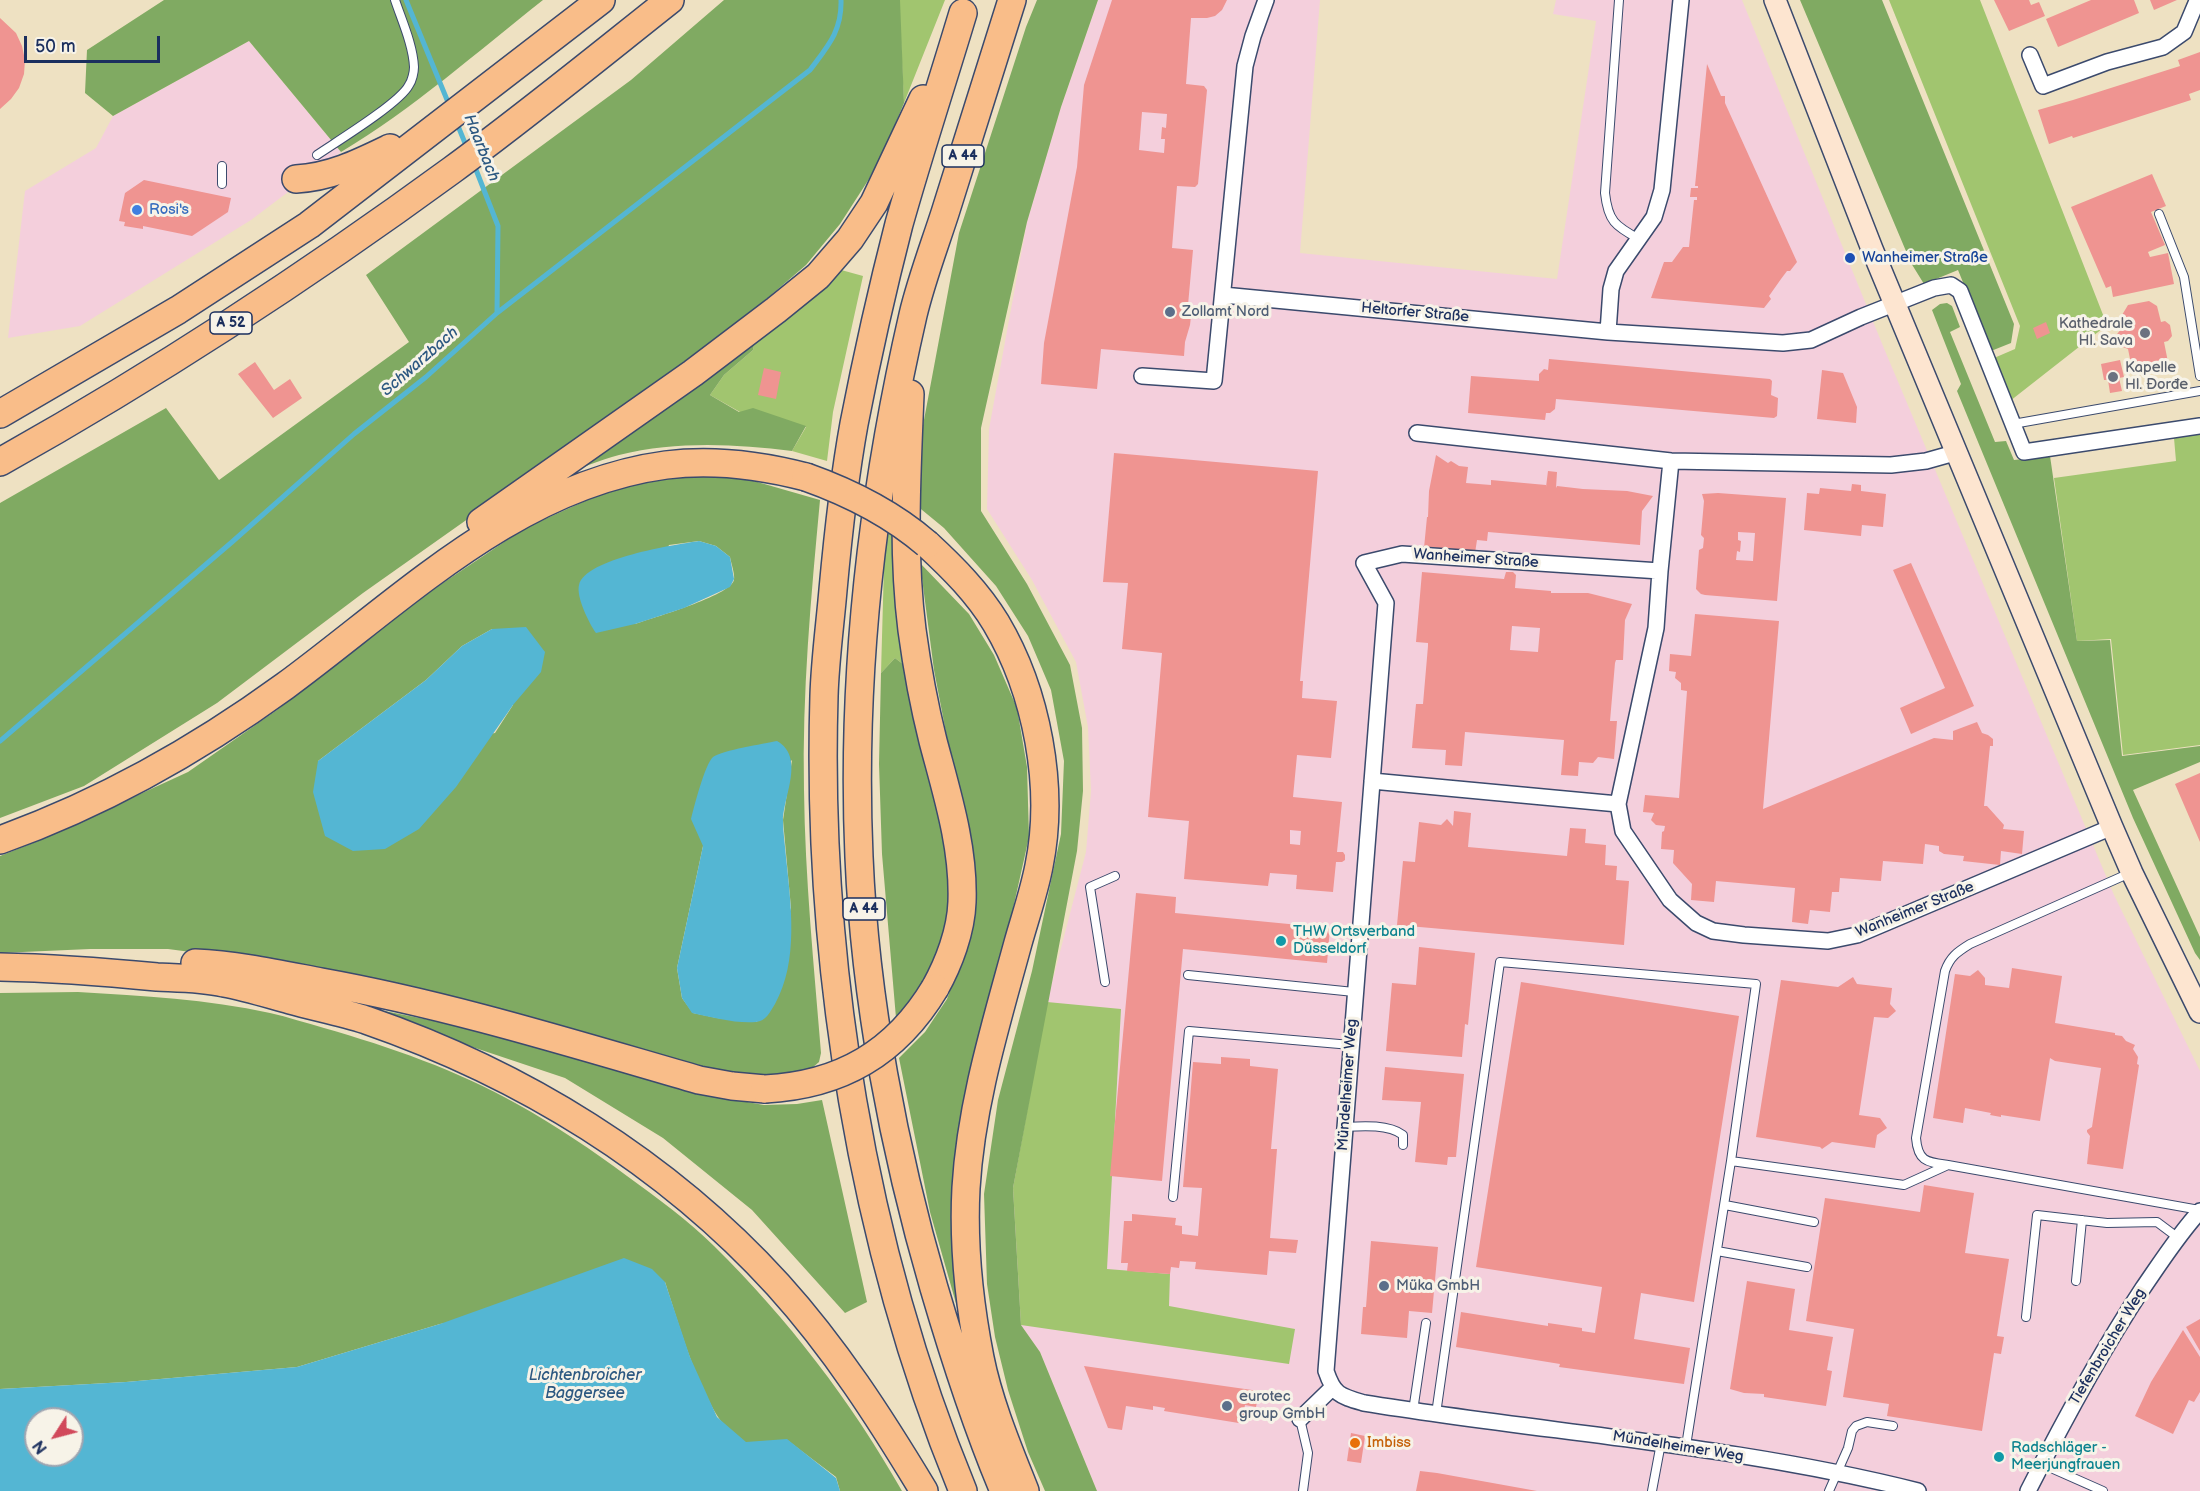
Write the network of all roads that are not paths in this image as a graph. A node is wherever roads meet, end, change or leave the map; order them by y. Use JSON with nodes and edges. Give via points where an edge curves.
{"nodes":[{"id":1,"x":395,"y":0,"type":"edge"},
{"id":2,"x":601,"y":0,"type":"edge"},
{"id":3,"x":670,"y":0,"type":"edge"},
{"id":4,"x":1012,"y":0,"type":"edge"},
{"id":5,"x":1266,"y":0,"type":"edge"},
{"id":6,"x":1619,"y":0,"type":"edge"},
{"id":7,"x":1681,"y":0,"type":"edge"},
{"id":8,"x":1775,"y":0,"type":"edge"},
{"id":9,"x":2200,"y":0,"type":"edge"},
{"id":10,"x":965,"y":7,"type":"edge"},
{"id":11,"x":2030,"y":55,"type":"dead end"},
{"id":12,"x":423,"y":130,"type":"junction"},
{"id":13,"x":317,"y":155,"type":"dead end"},
{"id":14,"x":222,"y":166,"type":"dead end"},
{"id":15,"x":296,"y":179,"type":"dead end"},
{"id":16,"x":222,"y":184,"type":"dead end"},
{"id":17,"x":2159,"y":214,"type":"dead end"},
{"id":18,"x":1639,"y":239,"type":"junction"},
{"id":19,"x":1223,"y":295,"type":"junction"},
{"id":20,"x":1895,"y":304,"type":"junction"},
{"id":21,"x":914,"y":313,"type":"junction"},
{"id":22,"x":1608,"y":332,"type":"junction"},
{"id":23,"x":2200,"y":375,"type":"edge"},
{"id":24,"x":1143,"y":376,"type":"dead end"},
{"id":25,"x":2200,"y":392,"type":"edge"},
{"id":26,"x":0,"y":414,"type":"edge"},
{"id":27,"x":2013,"y":424,"type":"junction"},
{"id":28,"x":2198,"y":426,"type":"edge"},
{"id":29,"x":1417,"y":433,"type":"dead end"},
{"id":30,"x":1958,"y":452,"type":"junction"},
{"id":31,"x":1671,"y":461,"type":"junction"},
{"id":32,"x":0,"y":462,"type":"edge"},
{"id":33,"x":451,"y":560,"type":"junction"},
{"id":34,"x":1364,"y":563,"type":"joint"},
{"id":35,"x":1660,"y":571,"type":"junction"},
{"id":36,"x":1372,"y":781,"type":"junction"},
{"id":37,"x":1618,"y":804,"type":"junction"},
{"id":38,"x":2112,"y":827,"type":"junction"},
{"id":39,"x":0,"y":840,"type":"edge"},
{"id":40,"x":2132,"y":873,"type":"junction"},
{"id":41,"x":1115,"y":876,"type":"dead end"},
{"id":42,"x":0,"y":967,"type":"edge"},
{"id":43,"x":69,"y":969,"type":"junction"},
{"id":44,"x":1188,"y":975,"type":"dead end"},
{"id":45,"x":1105,"y":982,"type":"dead end"},
{"id":46,"x":1354,"y":992,"type":"junction"},
{"id":47,"x":2200,"y":1012,"type":"edge"},
{"id":48,"x":1351,"y":1045,"type":"junction"},
{"id":49,"x":1344,"y":1127,"type":"junction"},
{"id":50,"x":1403,"y":1145,"type":"dead end"},
{"id":51,"x":1731,"y":1161,"type":"junction"},
{"id":52,"x":1948,"y":1165,"type":"junction"},
{"id":53,"x":1173,"y":1197,"type":"dead end"},
{"id":54,"x":1725,"y":1205,"type":"junction"},
{"id":55,"x":2199,"y":1215,"type":"edge"},
{"id":56,"x":2082,"y":1220,"type":"junction"},
{"id":57,"x":1814,"y":1222,"type":"dead end"},
{"id":58,"x":2177,"y":1237,"type":"junction"},
{"id":59,"x":1718,"y":1251,"type":"junction"},
{"id":60,"x":1807,"y":1267,"type":"dead end"},
{"id":61,"x":2076,"y":1281,"type":"dead end"},
{"id":62,"x":2026,"y":1317,"type":"dead end"},
{"id":63,"x":1426,"y":1323,"type":"dead end"},
{"id":64,"x":1332,"y":1388,"type":"junction"},
{"id":65,"x":1413,"y":1411,"type":"junction"},
{"id":66,"x":1436,"y":1414,"type":"junction"},
{"id":67,"x":1300,"y":1419,"type":"joint"},
{"id":68,"x":1893,"y":1426,"type":"dead end"},
{"id":69,"x":1661,"y":1443,"type":"junction"},
{"id":70,"x":1686,"y":1446,"type":"junction"},
{"id":71,"x":2042,"y":1464,"type":"junction"},
{"id":72,"x":1836,"y":1473,"type":"junction"},
{"id":73,"x":924,"y":1491,"type":"edge"},
{"id":74,"x":963,"y":1491,"type":"edge"},
{"id":75,"x":1004,"y":1491,"type":"edge"},
{"id":76,"x":1025,"y":1491,"type":"edge"},
{"id":77,"x":1303,"y":1491,"type":"edge"},
{"id":78,"x":1652,"y":1491,"type":"edge"},
{"id":79,"x":1829,"y":1491,"type":"edge"},
{"id":80,"x":1918,"y":1491,"type":"edge"},
{"id":81,"x":2028,"y":1491,"type":"edge"},
{"id":82,"x":2103,"y":1491,"type":"edge"}],
"edges":[{"from":1,"to":13,"type":"lane","via":[[414,68],[410,85],[394,101]]},
{"from":2,"to":12,"type":"highway","number":"A 52","via":[[475,96]]},
{"from":3,"to":32,"type":"highway","number":"A 52","via":[[453,169],[330,257],[93,410]]},
{"from":4,"to":21,"type":"highway","number":"A 44"},
{"from":5,"to":19,"type":"street","via":[[1245,66]]},
{"from":6,"to":18,"type":"lane","via":[[1605,193],[1613,222]]},
{"from":7,"to":18,"type":"street","via":[[1662,190],[1654,217]]},
{"from":8,"to":20,"type":"street"},
{"from":9,"to":11,"type":"street","via":[[2184,32],[2163,47],[2107,62],[2043,86]]},
{"from":10,"to":33,"type":"highway","via":[[874,203],[818,276],[693,373],[492,513],[474,529]]},
{"from":10,"to":74,"type":"highway","number":"A 44","via":[[899,224],[854,427],[837,548],[824,694],[825,862],[841,1029],[858,1127],[884,1249],[915,1359]]},
{"from":12,"to":15,"type":"highway","via":[[340,171]]},
{"from":12,"to":26,"type":"highway","number":"A 52","via":[[299,231],[178,309]]},
{"from":14,"to":16,"type":"lane"},
{"from":17,"to":23,"type":"lane","via":[[2184,277]]},
{"from":18,"to":22,"type":"street","via":[[1616,271]]},
{"from":19,"to":22,"type":"street","name":"Heltorfer Straße"},
{"from":19,"to":24,"type":"street","via":[[1214,381]]},
{"from":20,"to":22,"type":"street","name":"Heltorfer Straße","via":[[1811,340],[1783,343]]},
{"from":20,"to":27,"type":"street","via":[[1934,288],[1951,285],[1960,291]]},
{"from":20,"to":30,"type":"street"},
{"from":21,"to":43,"type":"highway","bridge":true,"via":[[906,495],[909,603],[924,698],[959,846],[962,904],[947,963],[935,988],[906,1028],[870,1059],[825,1079],[789,1088],[732,1086],[368,990],[229,965],[151,961]]},
{"from":21,"to":75,"type":"highway","number":"A 44","via":[[893,410],[870,553],[859,689],[859,857],[873,1007],[918,1232],[950,1342]]},
{"from":25,"to":27,"type":"lane"},
{"from":27,"to":28,"type":"street","via":[[2024,452]]},
{"from":29,"to":31,"type":"street"},
{"from":30,"to":31,"type":"street","via":[[1891,465]]},
{"from":30,"to":38,"type":"street"},
{"from":31,"to":35,"type":"street","name":"Wanheimer Straße"},
{"from":33,"to":39,"type":"highway","via":[[285,686],[179,757],[92,803]]},
{"from":33,"to":76,"type":"highway","bridge":true,"via":[[503,525],[555,498],[632,471],[667,465],[732,463],[806,477],[865,501],[927,544],[973,592],[994,621],[1015,662],[1033,713],[1044,798],[1039,865],[976,1101],[966,1188],[967,1277],[980,1360]]},
{"from":34,"to":35,"type":"street","name":"Wanheimer Straße","via":[[1402,554]]},
{"from":34,"to":36,"type":"street","name":"Mündelheimer Weg","via":[[1386,603]]},
{"from":35,"to":37,"type":"street","name":"Wanheimer Straße","via":[[1656,628]]},
{"from":36,"to":37,"type":"street"},
{"from":36,"to":46,"type":"street","name":"Mündelheimer Weg"},
{"from":37,"to":38,"type":"street","name":"Wanheimer Straße","via":[[1623,831],[1670,900],[1696,923],[1713,931],[1744,936],[1828,941],[1857,935]]},
{"from":38,"to":40,"type":"street"},
{"from":40,"to":47,"type":"street"},
{"from":40,"to":52,"type":"lane","via":[[1970,944],[1948,961],[1916,1138],[1923,1159]]},
{"from":41,"to":45,"type":"lane","via":[[1090,887]]},
{"from":42,"to":43,"type":"highway"},
{"from":43,"to":73,"type":"highway","via":[[222,982],[364,1019],[461,1056],[592,1127],[721,1227],[778,1285],[829,1346]]},
{"from":44,"to":46,"type":"lane"},
{"from":46,"to":48,"type":"street","name":"Mündelheimer Weg"},
{"from":48,"to":49,"type":"street","name":"Mündelheimer Weg"},
{"from":48,"to":53,"type":"lane","via":[[1189,1031]]},
{"from":49,"to":50,"type":"lane","via":[[1397,1130],[1403,1135]]},
{"from":49,"to":64,"type":"street","name":"Mündelheimer Weg","via":[[1326,1371]]},
{"from":51,"to":52,"type":"lane","via":[[1904,1185]]},
{"from":51,"to":54,"type":"lane"},
{"from":51,"to":66,"type":"lane","via":[[1756,984],[1500,962]]},
{"from":52,"to":55,"type":"lane"},
{"from":54,"to":57,"type":"lane"},
{"from":54,"to":59,"type":"lane"},
{"from":55,"to":58,"type":"street","name":"Tiefenbroicher Weg"},
{"from":56,"to":58,"type":"lane","via":[[2157,1222]]},
{"from":56,"to":61,"type":"lane"},
{"from":56,"to":62,"type":"lane","via":[[2037,1215]]},
{"from":58,"to":71,"type":"street","name":"Tiefenbroicher Weg","via":[[2066,1416]]},
{"from":59,"to":60,"type":"lane"},
{"from":59,"to":70,"type":"lane"},
{"from":63,"to":65,"type":"lane"},
{"from":64,"to":65,"type":"street","name":"Mündelheimer Weg","via":[[1345,1398]]},
{"from":64,"to":67,"type":"street"},
{"from":65,"to":66,"type":"street","name":"Mündelheimer Weg"},
{"from":66,"to":69,"type":"street","name":"Mündelheimer Weg"},
{"from":67,"to":77,"type":"lane","via":[[1308,1453]]},
{"from":68,"to":72,"type":"lane","via":[[1867,1422],[1856,1425]]},
{"from":69,"to":70,"type":"street","name":"Mündelheimer Weg"},
{"from":69,"to":78,"type":"lane"},
{"from":70,"to":72,"type":"street","name":"Mündelheimer Weg"},
{"from":71,"to":81,"type":"street","name":"Tiefenbroicher Weg"},
{"from":71,"to":82,"type":"lane"},
{"from":72,"to":79,"type":"lane"},
{"from":72,"to":80,"type":"street","name":"Mündelheimer Weg"}]}
